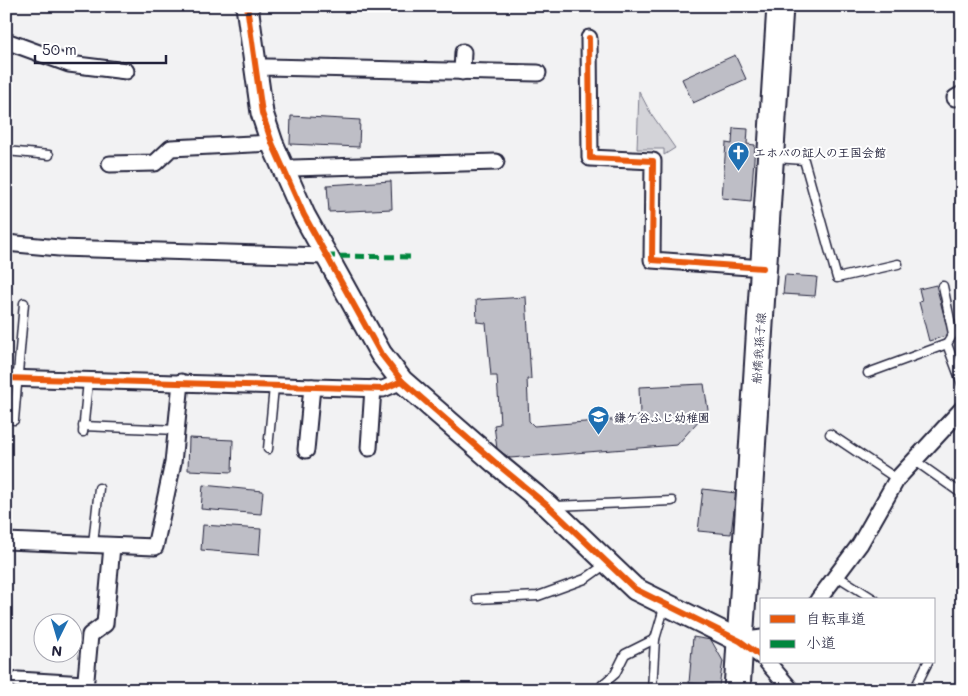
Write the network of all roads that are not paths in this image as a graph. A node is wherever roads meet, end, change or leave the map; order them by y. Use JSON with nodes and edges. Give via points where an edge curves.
{"nodes":[{"id":1,"x":247,"y":6,"type":"edge"},
{"id":2,"x":780,"y":6,"type":"edge"},
{"id":3,"x":589,"y":38,"type":"dead end"},
{"id":4,"x":6,"y":41,"type":"edge"},
{"id":5,"x":463,"y":52,"type":"dead end"},
{"id":6,"x":255,"y":69,"type":"junction"},
{"id":7,"x":126,"y":72,"type":"dead end"},
{"id":8,"x":462,"y":72,"type":"junction"},
{"id":9,"x":538,"y":73,"type":"dead end"},
{"id":10,"x":272,"y":143,"type":"junction"},
{"id":11,"x":6,"y":150,"type":"edge"},
{"id":12,"x":49,"y":155,"type":"dead end"},
{"id":13,"x":770,"y":158,"type":"junction"},
{"id":14,"x":496,"y":162,"type":"dead end"},
{"id":15,"x":110,"y":164,"type":"dead end"},
{"id":16,"x":283,"y":170,"type":"junction"},
{"id":17,"x":6,"y":243,"type":"edge"},
{"id":18,"x":325,"y":256,"type":"junction"},
{"id":19,"x":898,"y":264,"type":"dead end"},
{"id":20,"x":763,"y":268,"type":"junction"},
{"id":21,"x":943,"y":286,"type":"dead end"},
{"id":22,"x":24,"y":303,"type":"dead end"},
{"id":23,"x":948,"y":344,"type":"junction"},
{"id":24,"x":868,"y":373,"type":"dead end"},
{"id":25,"x":12,"y":378,"type":"edge"},
{"id":26,"x":88,"y":381,"type":"junction"},
{"id":27,"x":402,"y":381,"type":"junction"},
{"id":28,"x":181,"y":382,"type":"junction"},
{"id":29,"x":962,"y":384,"type":"edge"},
{"id":30,"x":274,"y":387,"type":"junction"},
{"id":31,"x":312,"y":387,"type":"junction"},
{"id":32,"x":373,"y":388,"type":"junction"},
{"id":33,"x":962,"y":409,"type":"edge"},
{"id":34,"x":14,"y":420,"type":"dead end"},
{"id":35,"x":176,"y":430,"type":"junction"},
{"id":36,"x":830,"y":434,"type":"dead end"},
{"id":37,"x":369,"y":448,"type":"dead end"},
{"id":38,"x":268,"y":449,"type":"dead end"},
{"id":39,"x":306,"y":450,"type":"dead end"},
{"id":40,"x":914,"y":460,"type":"junction"},
{"id":41,"x":897,"y":479,"type":"junction"},
{"id":42,"x":99,"y":488,"type":"dead end"},
{"id":43,"x":962,"y":494,"type":"edge"},
{"id":44,"x":672,"y":501,"type":"dead end"},
{"id":45,"x":548,"y":506,"type":"junction"},
{"id":46,"x":6,"y":541,"type":"edge"},
{"id":47,"x":93,"y":544,"type":"junction"},
{"id":48,"x":112,"y":546,"type":"junction"},
{"id":49,"x":608,"y":563,"type":"junction"},
{"id":50,"x":837,"y":576,"type":"junction"},
{"id":51,"x":820,"y":598,"type":"edge"},
{"id":52,"x":872,"y":598,"type":"edge"},
{"id":53,"x":477,"y":599,"type":"dead end"},
{"id":54,"x":665,"y":605,"type":"junction"},
{"id":55,"x":655,"y":639,"type":"junction"},
{"id":56,"x":751,"y":639,"type":"edge"},
{"id":57,"x":760,"y":654,"type":"edge"},
{"id":58,"x":769,"y":664,"type":"edge"},
{"id":59,"x":927,"y":664,"type":"edge"},
{"id":60,"x":18,"y":680,"type":"dead end"},
{"id":61,"x":602,"y":685,"type":"dead end"},
{"id":62,"x":85,"y":687,"type":"edge"},
{"id":63,"x":652,"y":690,"type":"edge"},
{"id":64,"x":737,"y":690,"type":"edge"},
{"id":65,"x":791,"y":690,"type":"edge"},
{"id":66,"x":914,"y":690,"type":"edge"}],
"edges":[{"from":1,"to":6,"type":"street"},
{"from":2,"to":13,"type":"main road","name":"船橋我孫子線"},
{"from":3,"to":20,"type":"street","via":[[590,158],[653,162],[652,260]]},
{"from":4,"to":7,"type":"street","via":[[69,64]]},
{"from":5,"to":8,"type":"street"},
{"from":6,"to":8,"type":"street"},
{"from":6,"to":10,"type":"street","via":[[262,113]]},
{"from":8,"to":9,"type":"street"},
{"from":10,"to":15,"type":"street","via":[[171,148],[155,164]]},
{"from":10,"to":16,"type":"street"},
{"from":11,"to":12,"type":"lane"},
{"from":13,"to":19,"type":"lane","via":[[804,160],[837,278]]},
{"from":13,"to":20,"type":"main road","name":"船橋我孫子線"},
{"from":14,"to":16,"type":"street"},
{"from":16,"to":18,"type":"street"},
{"from":17,"to":18,"type":"street","via":[[59,248]]},
{"from":18,"to":27,"type":"street","via":[[381,354]]},
{"from":20,"to":56,"type":"main road","name":"船橋我孫子線"},
{"from":21,"to":23,"type":"lane","via":[[953,334]]},
{"from":22,"to":25,"type":"lane"},
{"from":23,"to":24,"type":"lane"},
{"from":23,"to":29,"type":"lane"},
{"from":25,"to":26,"type":"street"},
{"from":25,"to":34,"type":"lane"},
{"from":26,"to":28,"type":"street"},
{"from":26,"to":35,"type":"lane","via":[[83,429]]},
{"from":27,"to":32,"type":"street","via":[[383,389]]},
{"from":27,"to":45,"type":"street"},
{"from":28,"to":30,"type":"street"},
{"from":28,"to":35,"type":"street"},
{"from":30,"to":31,"type":"street"},
{"from":30,"to":38,"type":"lane"},
{"from":31,"to":32,"type":"street"},
{"from":31,"to":39,"type":"street"},
{"from":32,"to":37,"type":"street"},
{"from":33,"to":40,"type":"street"},
{"from":35,"to":48,"type":"street","via":[[173,463],[155,547]]},
{"from":36,"to":41,"type":"lane"},
{"from":40,"to":41,"type":"street"},
{"from":40,"to":43,"type":"lane"},
{"from":41,"to":50,"type":"street","via":[[860,544]]},
{"from":42,"to":47,"type":"lane"},
{"from":44,"to":45,"type":"lane"},
{"from":45,"to":49,"type":"street"},
{"from":46,"to":47,"type":"street"},
{"from":47,"to":48,"type":"street"},
{"from":48,"to":62,"type":"street","via":[[105,624],[90,635]]},
{"from":49,"to":53,"type":"lane","via":[[585,579],[538,596]]},
{"from":49,"to":54,"type":"street","via":[[635,589]]},
{"from":50,"to":51,"type":"street"},
{"from":50,"to":52,"type":"lane"},
{"from":54,"to":55,"type":"lane"},
{"from":54,"to":56,"type":"street"},
{"from":55,"to":61,"type":"lane","via":[[625,654],[615,674]]},
{"from":55,"to":63,"type":"lane"},
{"from":56,"to":57,"type":"street"},
{"from":56,"to":64,"type":"main road","name":"船橋我孫子線"},
{"from":58,"to":65,"type":"street"},
{"from":59,"to":66,"type":"lane"},
{"from":60,"to":62,"type":"street"}]}
